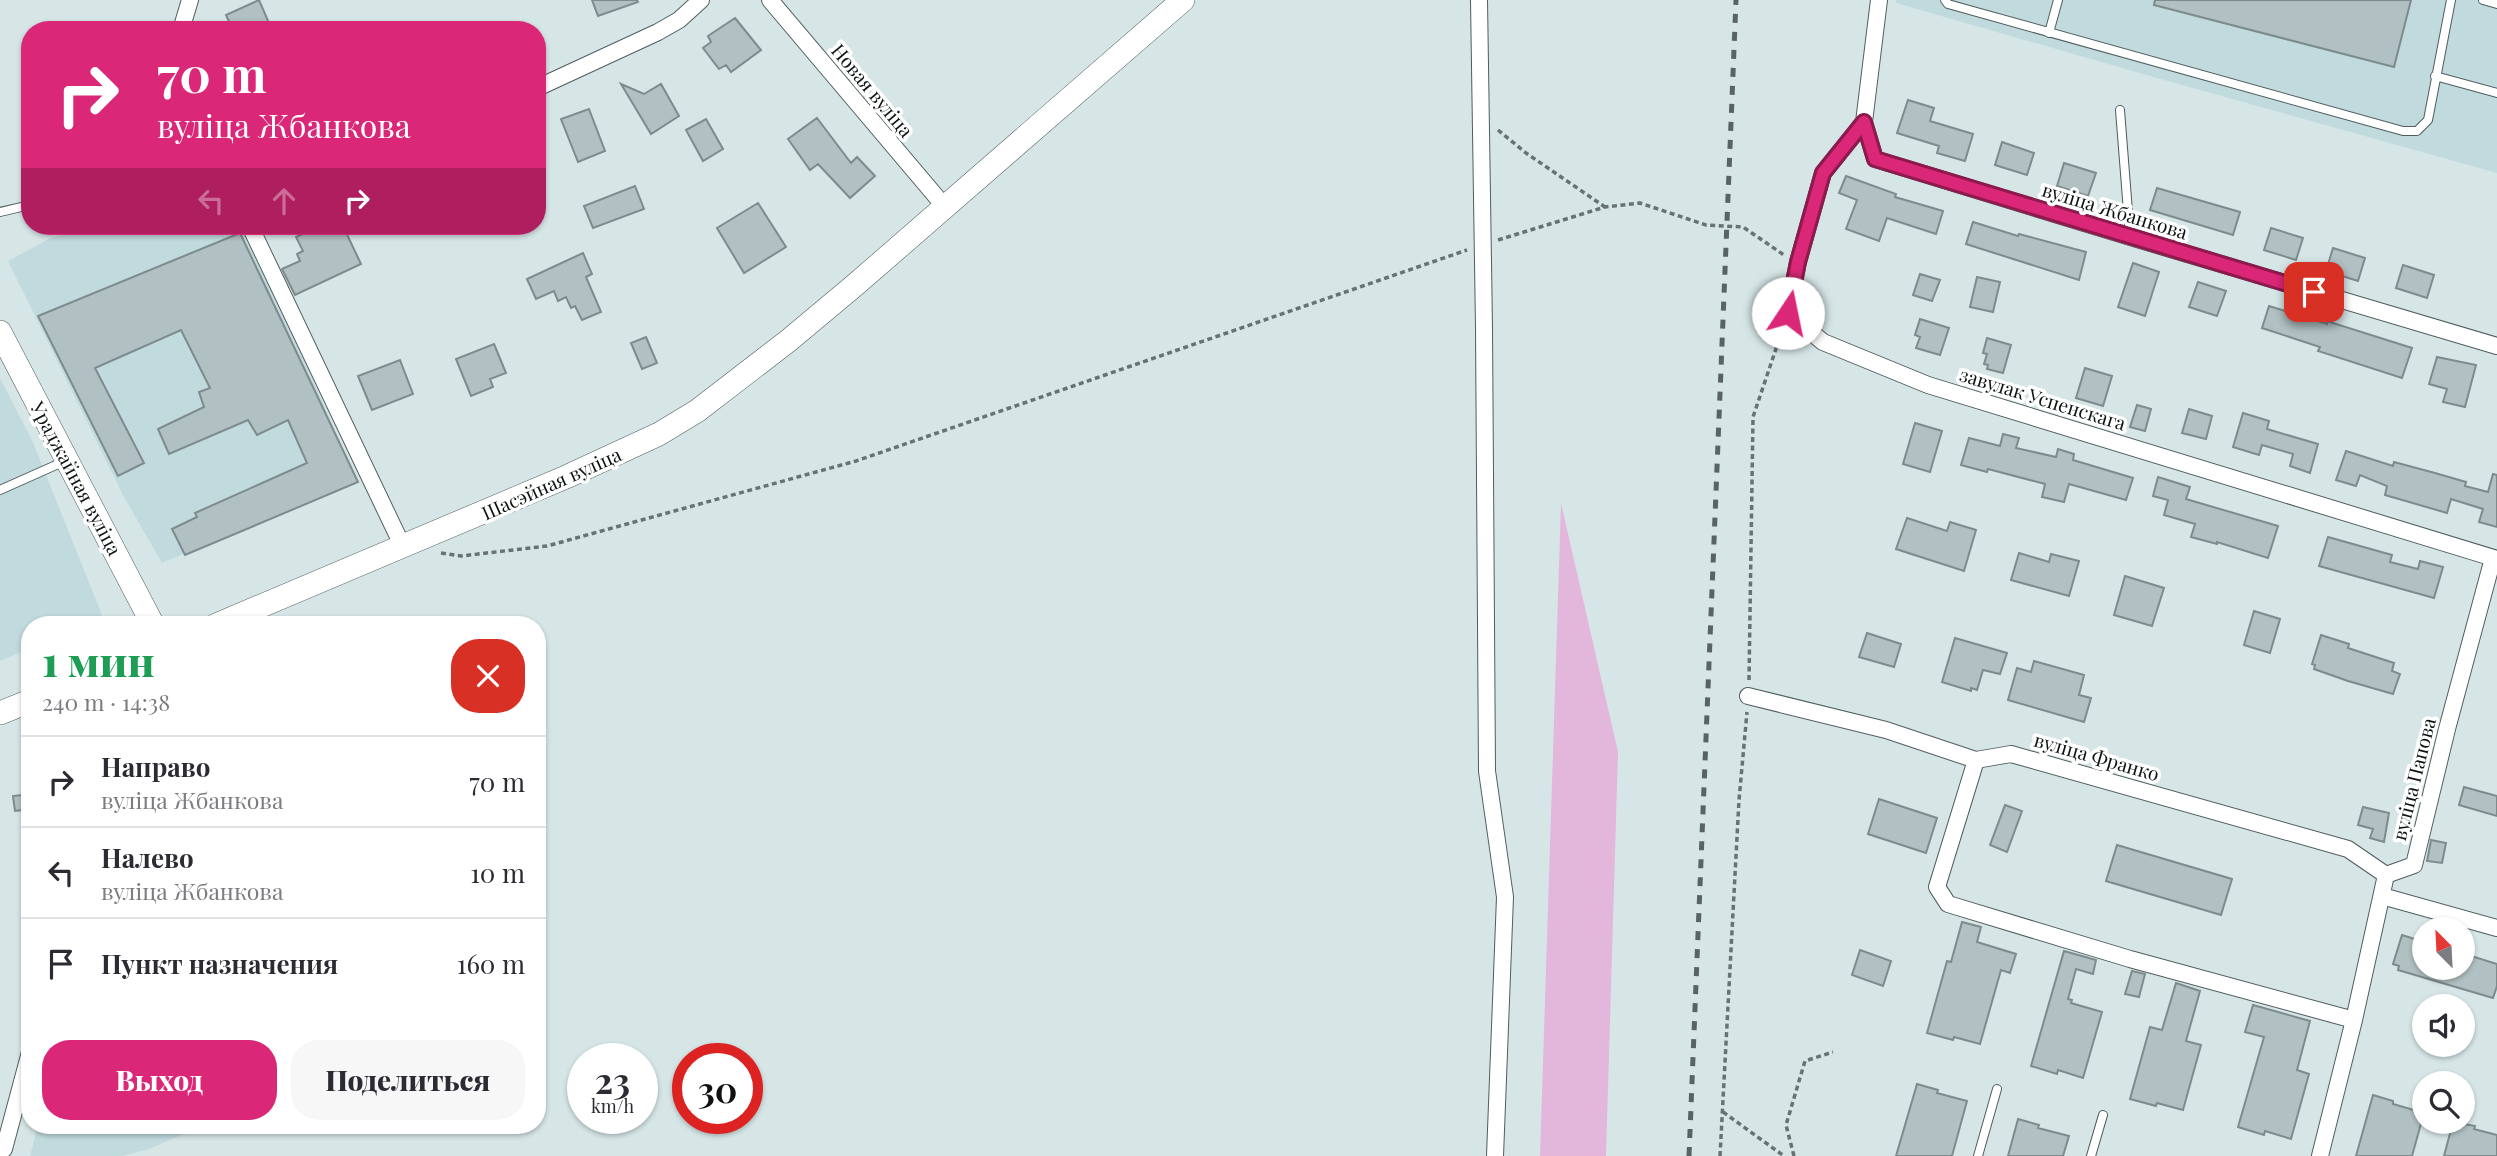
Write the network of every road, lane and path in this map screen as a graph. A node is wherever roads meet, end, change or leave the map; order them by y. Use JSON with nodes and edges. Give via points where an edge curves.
{"nodes":[{"id":1,"x":701,"y":0,"type":"edge"},
{"id":2,"x":770,"y":0,"type":"edge"},
{"id":3,"x":1183,"y":0,"type":"edge"},
{"id":4,"x":1479,"y":0,"type":"edge"},
{"id":5,"x":1879,"y":0,"type":"edge"},
{"id":6,"x":1945,"y":0,"type":"edge"},
{"id":7,"x":1975,"y":0,"type":"edge"},
{"id":8,"x":2058,"y":0,"type":"edge"},
{"id":9,"x":2451,"y":0,"type":"edge"},
{"id":10,"x":2483,"y":0,"type":"edge"},
{"id":11,"x":189,"y":2,"type":"edge"},
{"id":12,"x":2497,"y":4,"type":"edge"},
{"id":13,"x":1973,"y":11,"type":"junction"},
{"id":14,"x":184,"y":21,"type":"edge"},
{"id":15,"x":2049,"y":33,"type":"junction"},
{"id":16,"x":2435,"y":76,"type":"junction"},
{"id":17,"x":546,"y":84,"type":"edge"},
{"id":18,"x":2497,"y":93,"type":"edge"},
{"id":19,"x":2120,"y":110,"type":"dead end"},
{"id":20,"x":1481,"y":115,"type":"junction"},
{"id":21,"x":1864,"y":122,"type":"junction"},
{"id":22,"x":21,"y":207,"type":"edge"},
{"id":23,"x":945,"y":207,"type":"junction"},
{"id":24,"x":1605,"y":207,"type":"junction"},
{"id":25,"x":0,"y":212,"type":"edge"},
{"id":26,"x":254,"y":235,"type":"edge"},
{"id":27,"x":2130,"y":237,"type":"junction"},
{"id":28,"x":1483,"y":244,"type":"junction"},
{"id":29,"x":1798,"y":262,"type":"junction"},
{"id":30,"x":1788,"y":313,"type":"junction"},
{"id":31,"x":0,"y":332,"type":"edge"},
{"id":32,"x":2497,"y":346,"type":"edge"},
{"id":33,"x":68,"y":459,"type":"junction"},
{"id":34,"x":0,"y":490,"type":"edge"},
{"id":35,"x":402,"y":545,"type":"junction"},
{"id":36,"x":438,"y":552,"type":"dead end"},
{"id":37,"x":2495,"y":558,"type":"edge"},
{"id":38,"x":148,"y":616,"type":"edge"},
{"id":39,"x":237,"y":616,"type":"edge"},
{"id":40,"x":1748,"y":696,"type":"junction"},
{"id":41,"x":21,"y":705,"type":"edge"},
{"id":42,"x":0,"y":713,"type":"edge"},
{"id":43,"x":1976,"y":760,"type":"junction"},
{"id":44,"x":2386,"y":875,"type":"junction"},
{"id":45,"x":2382,"y":896,"type":"junction"},
{"id":46,"x":2497,"y":928,"type":"edge"},
{"id":47,"x":2354,"y":1020,"type":"junction"},
{"id":48,"x":1833,"y":1052,"type":"dead end"},
{"id":49,"x":21,"y":1086,"type":"edge"},
{"id":50,"x":1997,"y":1089,"type":"dead end"},
{"id":51,"x":1723,"y":1112,"type":"junction"},
{"id":52,"x":2103,"y":1115,"type":"dead end"},
{"id":53,"x":4,"y":1149,"type":"dead end"},
{"id":54,"x":1495,"y":1156,"type":"edge"},
{"id":55,"x":1720,"y":1156,"type":"edge"},
{"id":56,"x":1784,"y":1156,"type":"edge"},
{"id":57,"x":1794,"y":1156,"type":"edge"},
{"id":58,"x":1978,"y":1156,"type":"edge"},
{"id":59,"x":2091,"y":1156,"type":"edge"},
{"id":60,"x":2320,"y":1156,"type":"edge"}],
"edges":[{"from":1,"to":17,"type":"street","via":[[658,32]]},
{"from":2,"to":23,"type":"street","name":"Новая вуліца"},
{"from":3,"to":23,"type":"main road","name":"Шасэйная вуліца"},
{"from":4,"to":20,"type":"street"},
{"from":5,"to":21,"type":"street","name":"вуліца Жбанкова"},
{"from":6,"to":13,"type":"lane"},
{"from":7,"to":13,"type":"lane"},
{"from":8,"to":15,"type":"lane"},
{"from":9,"to":16,"type":"lane"},
{"from":10,"to":12,"type":"lane"},
{"from":11,"to":14,"type":"street"},
{"from":13,"to":15,"type":"lane"},
{"from":15,"to":16,"type":"lane","via":[[2403,131],[2417,131],[2428,120]]},
{"from":16,"to":18,"type":"lane"},
{"from":19,"to":27,"type":"lane"},
{"from":20,"to":24,"type":"path","via":[[1526,153]]},
{"from":20,"to":28,"type":"street"},
{"from":21,"to":27,"type":"street","name":"вуліца Жбанкова","via":[[1875,159]]},
{"from":21,"to":29,"type":"street","via":[[1823,173]]},
{"from":22,"to":25,"type":"lane"},
{"from":23,"to":35,"type":"main road","name":"Шасэйная вуліца","via":[[788,341],[697,411],[659,434]]},
{"from":24,"to":28,"type":"path"},
{"from":24,"to":29,"type":"path","via":[[1640,202],[1706,225],[1743,227]]},
{"from":26,"to":35,"type":"street"},
{"from":27,"to":32,"type":"street","name":"вуліца Жбанкова"},
{"from":28,"to":36,"type":"path","via":[[856,461],[547,545],[461,556]]},
{"from":28,"to":54,"type":"street","via":[[1487,771],[1505,897]]},
{"from":29,"to":30,"type":"street"},
{"from":30,"to":37,"type":"street","name":"завулак Успенскага","via":[[1823,342],[1928,384]]},
{"from":30,"to":40,"type":"path","via":[[1754,417]]},
{"from":31,"to":33,"type":"main road","name":"Ураджайная вуліца"},
{"from":33,"to":34,"type":"lane"},
{"from":33,"to":38,"type":"main road","name":"Ураджайная вуліца"},
{"from":35,"to":39,"type":"main road","name":"Шасэйная вуліца"},
{"from":37,"to":44,"type":"street","name":"вуліца Папова","via":[[2448,722],[2414,865]]},
{"from":40,"to":43,"type":"street","name":"вуліца Франко","via":[[1886,730]]},
{"from":40,"to":51,"type":"path"},
{"from":41,"to":42,"type":"main road"},
{"from":43,"to":44,"type":"street","name":"вуліца Франко","via":[[2011,754],[2348,849]]},
{"from":43,"to":47,"type":"street","via":[[1937,887],[1948,904],[2130,960]]},
{"from":44,"to":45,"type":"street"},
{"from":45,"to":46,"type":"street"},
{"from":45,"to":47,"type":"street"},
{"from":47,"to":60,"type":"street"},
{"from":48,"to":57,"type":"path","via":[[1805,1061],[1786,1125]]},
{"from":49,"to":53,"type":"street"},
{"from":50,"to":58,"type":"lane"},
{"from":51,"to":55,"type":"path"},
{"from":51,"to":56,"type":"path"},
{"from":52,"to":59,"type":"lane"}]}
